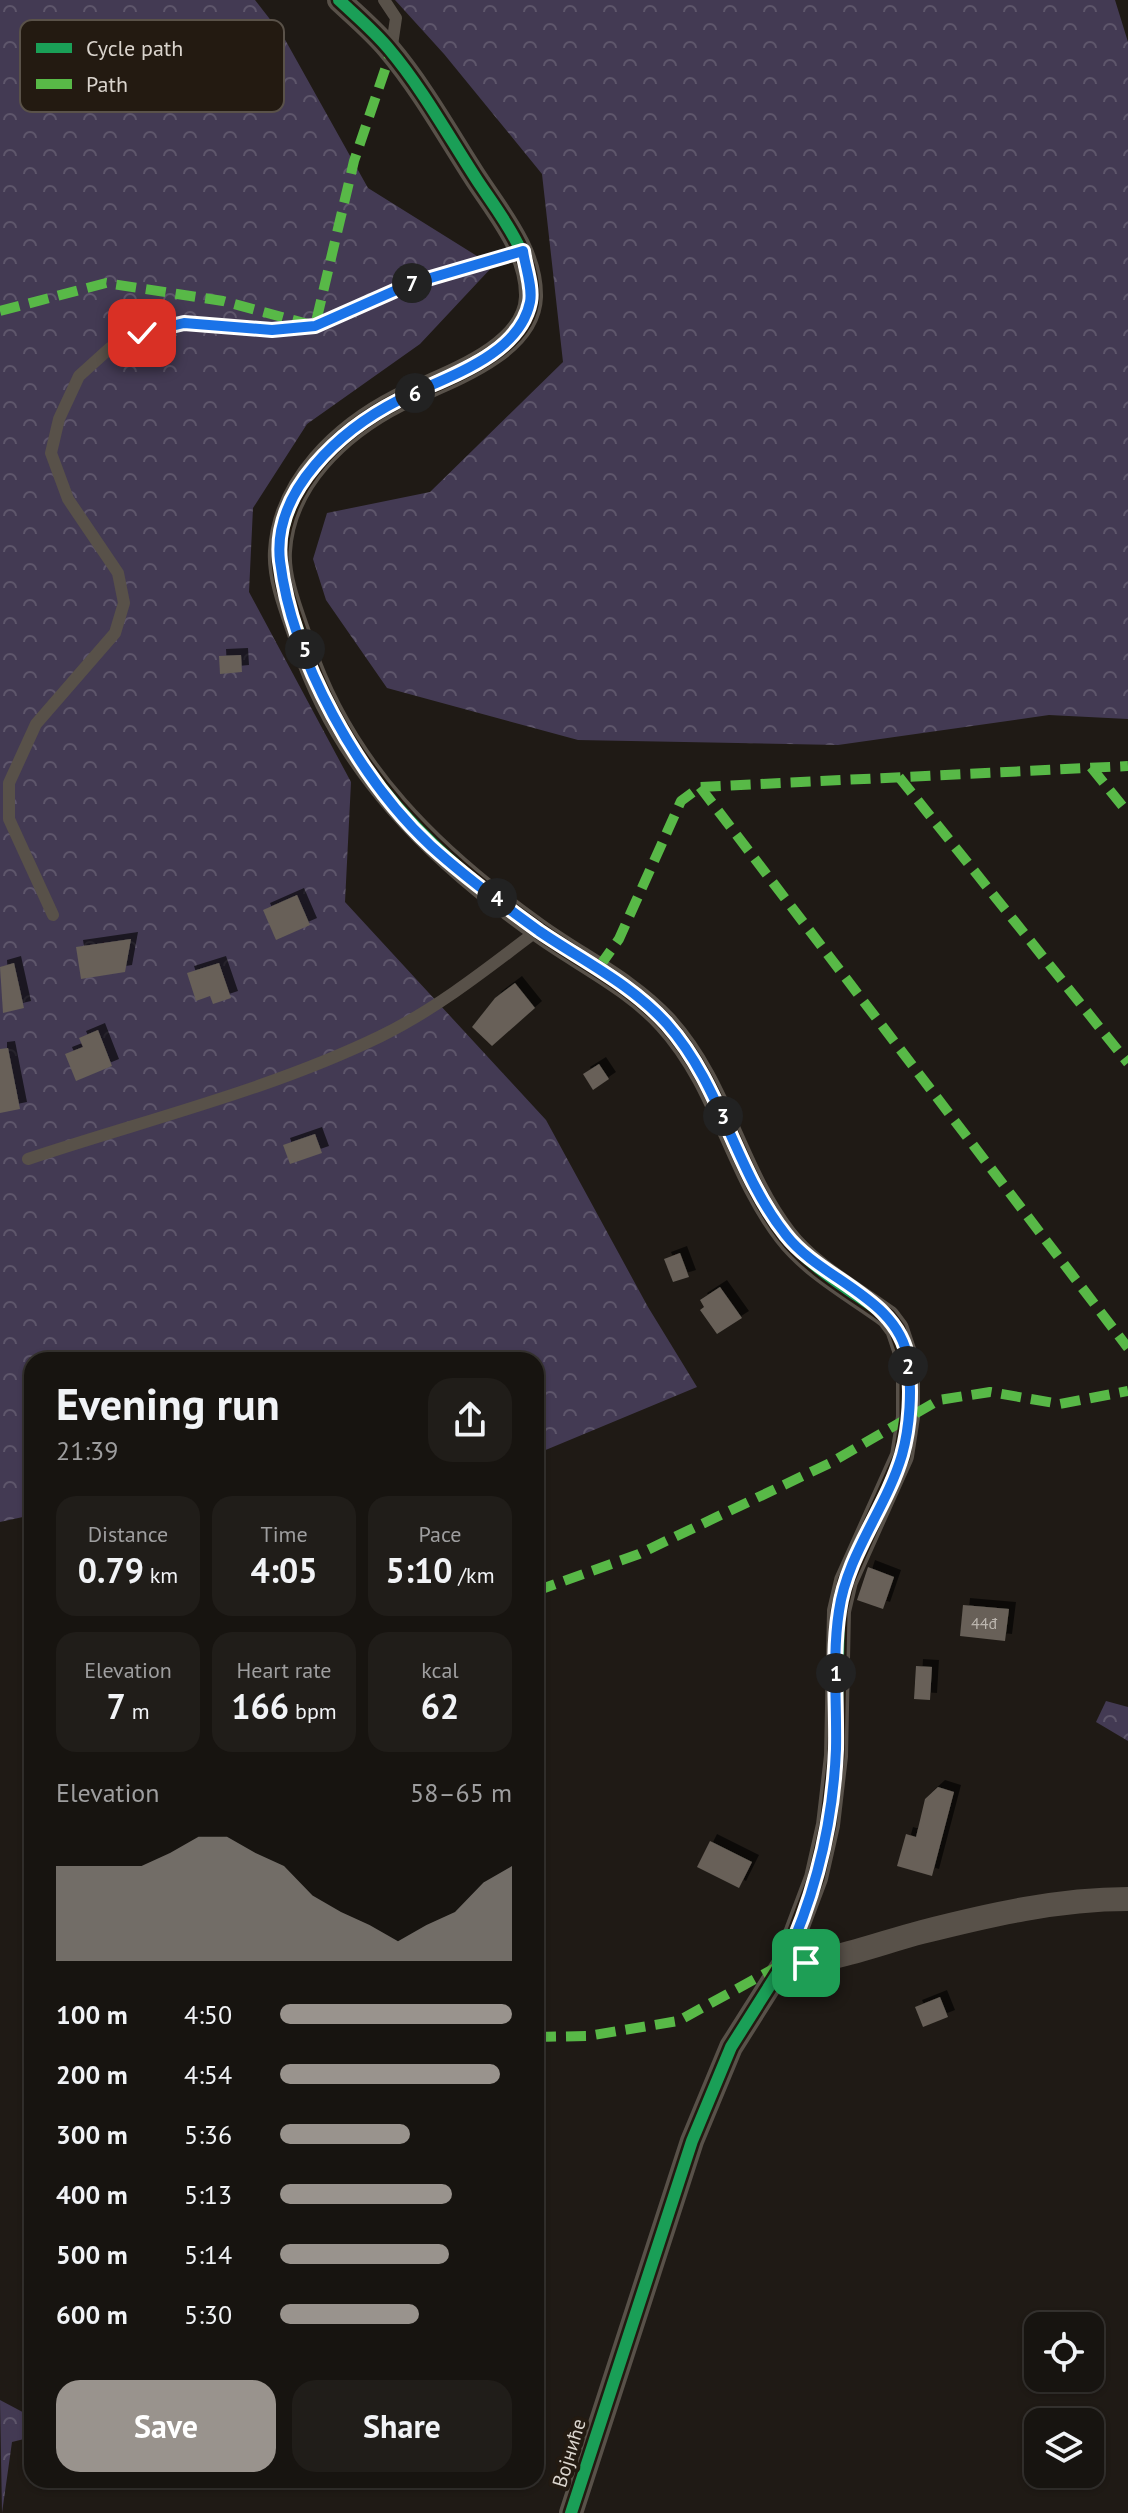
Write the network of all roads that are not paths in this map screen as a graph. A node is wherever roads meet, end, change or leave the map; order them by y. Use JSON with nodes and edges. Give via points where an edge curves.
{"nodes":[{"id":1,"x":339,"y":0,"type":"edge"},
{"id":2,"x":384,"y":0,"type":"edge"},
{"id":3,"x":391,"y":52,"type":"junction"},
{"id":4,"x":523,"y":251,"type":"junction"},
{"id":5,"x":53,"y":915,"type":"dead end"},
{"id":6,"x":538,"y":930,"type":"junction"},
{"id":7,"x":28,"y":1159,"type":"dead end"},
{"id":8,"x":1128,"y":1899,"type":"edge"},
{"id":9,"x":784,"y":1963,"type":"junction"},
{"id":10,"x":571,"y":2513,"type":"edge"}],
"edges":[{"from":1,"to":3,"type":"street"},
{"from":2,"to":3,"type":"lane","via":[[396,18]]},
{"from":3,"to":4,"type":"street"},
{"from":4,"to":5,"type":"lane","via":[[410,284],[315,326],[272,330],[184,323],[142,333],[110,348],[79,376],[59,419],[51,453],[68,499],[118,573],[124,603],[115,633],[36,724],[9,783],[9,819]]},
{"from":4,"to":6,"type":"street","name":"Војниће","via":[[531,299],[522,324],[483,362],[394,402],[323,457],[296,488],[279,557],[316,684],[394,807],[432,847]]},
{"from":6,"to":7,"type":"lane","via":[[431,1009],[381,1036],[315,1065]]},
{"from":6,"to":9,"type":"street","name":"Војниће","via":[[599,967],[664,1021],[699,1063],[766,1206],[787,1237],[888,1317],[908,1362],[902,1456],[857,1554],[839,1611],[836,1756],[828,1825],[808,1904]]},
{"from":8,"to":9,"type":"street","via":[[1086,1899],[999,1914],[832,1957]]},
{"from":9,"to":10,"type":"street","name":"Војниће","via":[[731,2047],[692,2141]]}]}
